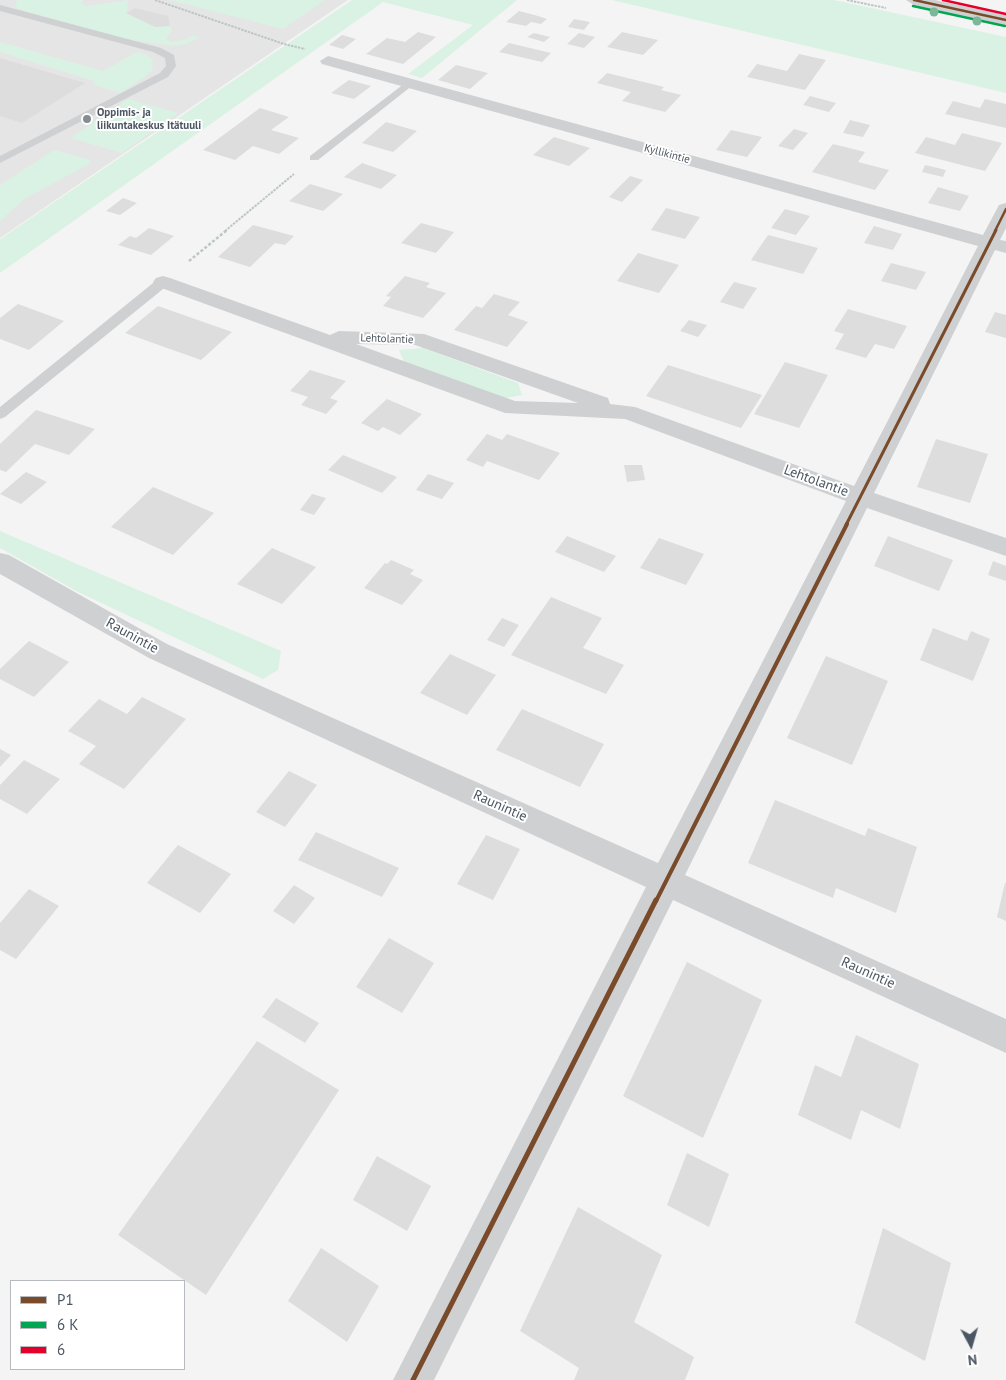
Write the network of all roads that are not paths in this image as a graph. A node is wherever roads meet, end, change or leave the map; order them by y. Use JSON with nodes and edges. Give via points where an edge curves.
{"nodes":[{"id":1,"x":914,"y":0,"type":"edge"},
{"id":2,"x":0,"y":8,"type":"edge"},
{"id":3,"x":1006,"y":20,"type":"edge"},
{"id":4,"x":328,"y":61,"type":"road end"},
{"id":5,"x":409,"y":83,"type":"junction"},
{"id":6,"x":314,"y":158,"type":"road end"},
{"id":7,"x":0,"y":160,"type":"edge"},
{"id":8,"x":1006,"y":209,"type":"edge"},
{"id":9,"x":997,"y":245,"type":"edge"},
{"id":10,"x":163,"y":282,"type":"joint"},
{"id":11,"x":315,"y":337,"type":"junction"},
{"id":12,"x":627,"y":412,"type":"junction"},
{"id":13,"x":0,"y":414,"type":"edge"},
{"id":14,"x":860,"y":498,"type":"junction"},
{"id":15,"x":1006,"y":547,"type":"edge"},
{"id":16,"x":0,"y":562,"type":"edge"},
{"id":17,"x":666,"y":881,"type":"junction"},
{"id":18,"x":1006,"y":1036,"type":"edge"},
{"id":19,"x":413,"y":1380,"type":"edge"}],
"edges":[{"from":1,"to":3,"type":"street"},
{"from":2,"to":7,"type":"lane","via":[[157,50],[170,57],[171,66],[164,75]]},
{"from":4,"to":5,"type":"street","name":"Kyllikintie"},
{"from":5,"to":6,"type":"lane"},
{"from":5,"to":9,"type":"street","name":"Kyllikintie"},
{"from":8,"to":9,"type":"street"},
{"from":9,"to":14,"type":"street"},
{"from":10,"to":11,"type":"street","name":"Lehtolantie"},
{"from":10,"to":13,"type":"lane"},
{"from":11,"to":12,"type":"street","name":"Lehtolantie","via":[[417,339]]},
{"from":11,"to":12,"type":"street","name":"Lehtolantie","via":[[514,408]]},
{"from":12,"to":14,"type":"street","name":"Lehtolantie"},
{"from":14,"to":15,"type":"street","name":"Lehtolantie"},
{"from":14,"to":17,"type":"street"},
{"from":16,"to":17,"type":"street","name":"Raunintie","via":[[158,651]]},
{"from":17,"to":18,"type":"street","name":"Raunintie"},
{"from":17,"to":19,"type":"street"}]}
